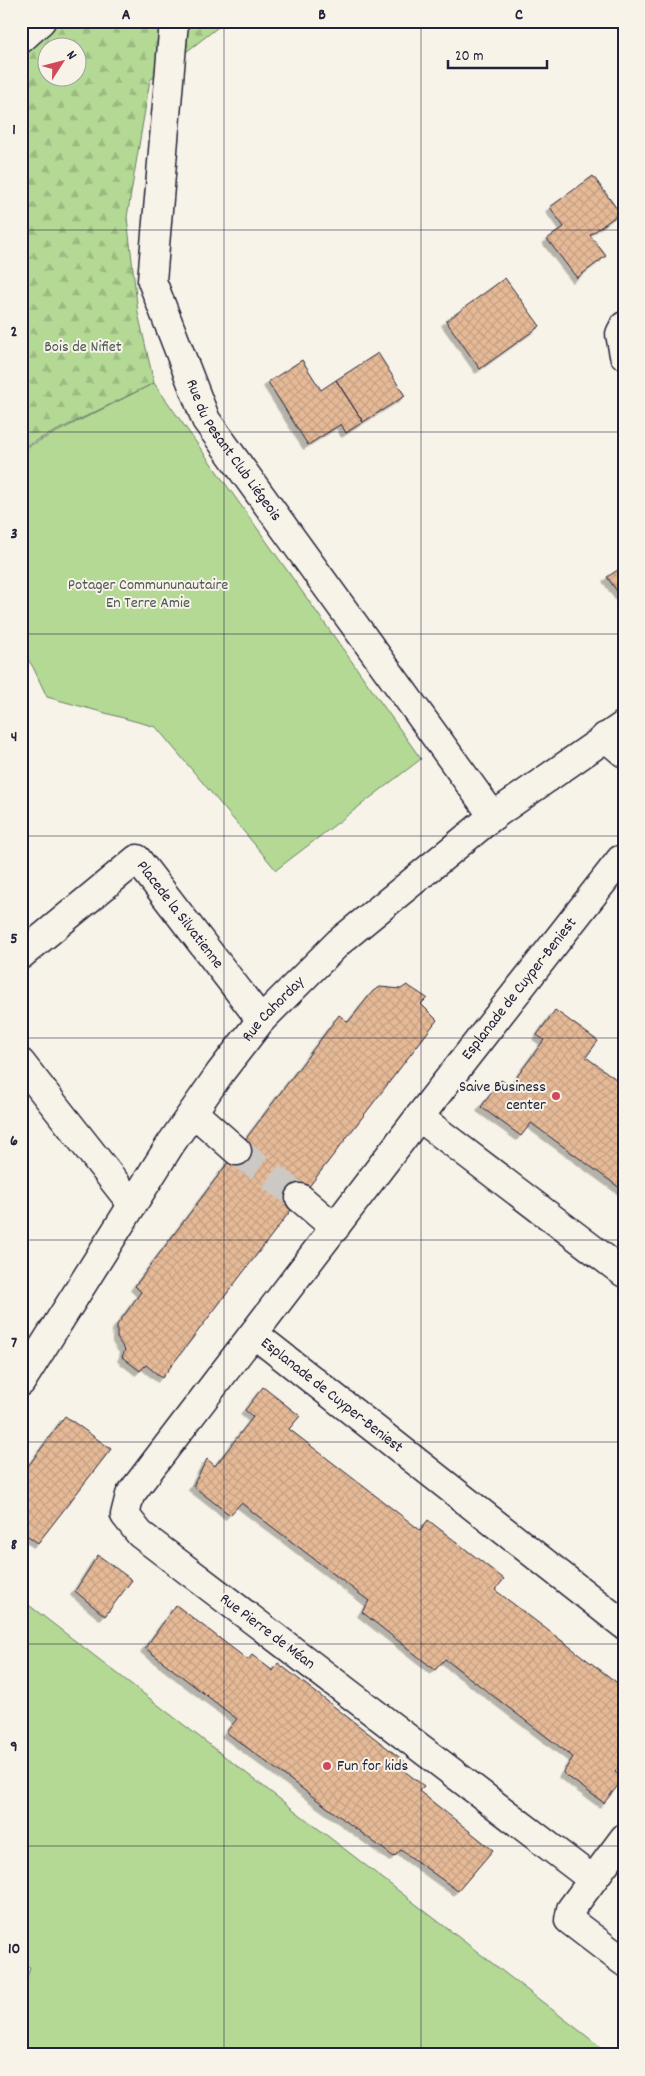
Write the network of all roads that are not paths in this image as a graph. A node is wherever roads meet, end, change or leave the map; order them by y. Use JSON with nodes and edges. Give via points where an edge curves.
{"nodes":[{"id":1,"x":41,"y":21,"type":"edge"},
{"id":2,"x":174,"y":21,"type":"edge"},
{"id":3,"x":21,"y":38,"type":"edge"},
{"id":4,"x":624,"y":326,"type":"edge"},
{"id":5,"x":624,"y":355,"type":"edge"},
{"id":6,"x":618,"y":738,"type":"edge"},
{"id":7,"x":493,"y":816,"type":"junction"},
{"id":8,"x":620,"y":860,"type":"dead end"},
{"id":9,"x":21,"y":955,"type":"edge"},
{"id":10,"x":261,"y":1020,"type":"junction"},
{"id":11,"x":21,"y":1063,"type":"edge"},
{"id":12,"x":194,"y":1113,"type":"junction"},
{"id":13,"x":419,"y":1117,"type":"junction"},
{"id":14,"x":237,"y":1151,"type":"tunnel mouth"},
{"id":15,"x":300,"y":1198,"type":"tunnel mouth"},
{"id":16,"x":132,"y":1204,"type":"junction"},
{"id":17,"x":335,"y":1228,"type":"junction"},
{"id":18,"x":624,"y":1273,"type":"edge"},
{"id":19,"x":254,"y":1334,"type":"junction"},
{"id":20,"x":21,"y":1382,"type":"edge"},
{"id":21,"x":624,"y":1625,"type":"edge"},
{"id":22,"x":624,"y":1838,"type":"edge"},
{"id":23,"x":592,"y":1879,"type":"junction"},
{"id":24,"x":624,"y":1962,"type":"edge"}],
"edges":[{"from":1,"to":3,"type":"street"},
{"from":2,"to":7,"type":"street","name":"Rue du Pesant Club Liégeois","via":[[152,281],[206,420]]},
{"from":4,"to":5,"type":"street","via":[[620,334]]},
{"from":6,"to":7,"type":"street","name":"Rue Cahorday"},
{"from":7,"to":10,"type":"street","name":"Rue Cahorday","via":[[339,942]]},
{"from":8,"to":13,"type":"street","name":"Esplanade de Cuyper-Beniest"},
{"from":9,"to":10,"type":"street","name":"Placede la Silvatienne","via":[[137,859]]},
{"from":10,"to":12,"type":"street","name":"Rue Cahorday"},
{"from":11,"to":16,"type":"street"},
{"from":12,"to":14,"type":"street"},
{"from":12,"to":16,"type":"street","name":"Rue Cahorday"},
{"from":13,"to":17,"type":"street","name":"Esplanade de Cuyper-Beniest"},
{"from":13,"to":18,"type":"street"},
{"from":15,"to":17,"type":"street"},
{"from":16,"to":20,"type":"street","name":"Rue Cahorday"},
{"from":17,"to":19,"type":"street","name":"Esplanade de Cuyper-Beniest"},
{"from":19,"to":21,"type":"street","name":"Esplanade de Cuyper-Beniest"},
{"from":19,"to":23,"type":"street","name":"Rue Pierre de Méan","via":[[130,1495],[125,1515],[140,1534]]},
{"from":22,"to":23,"type":"street"},
{"from":23,"to":24,"type":"street","via":[[571,1909],[569,1920]]}]}
